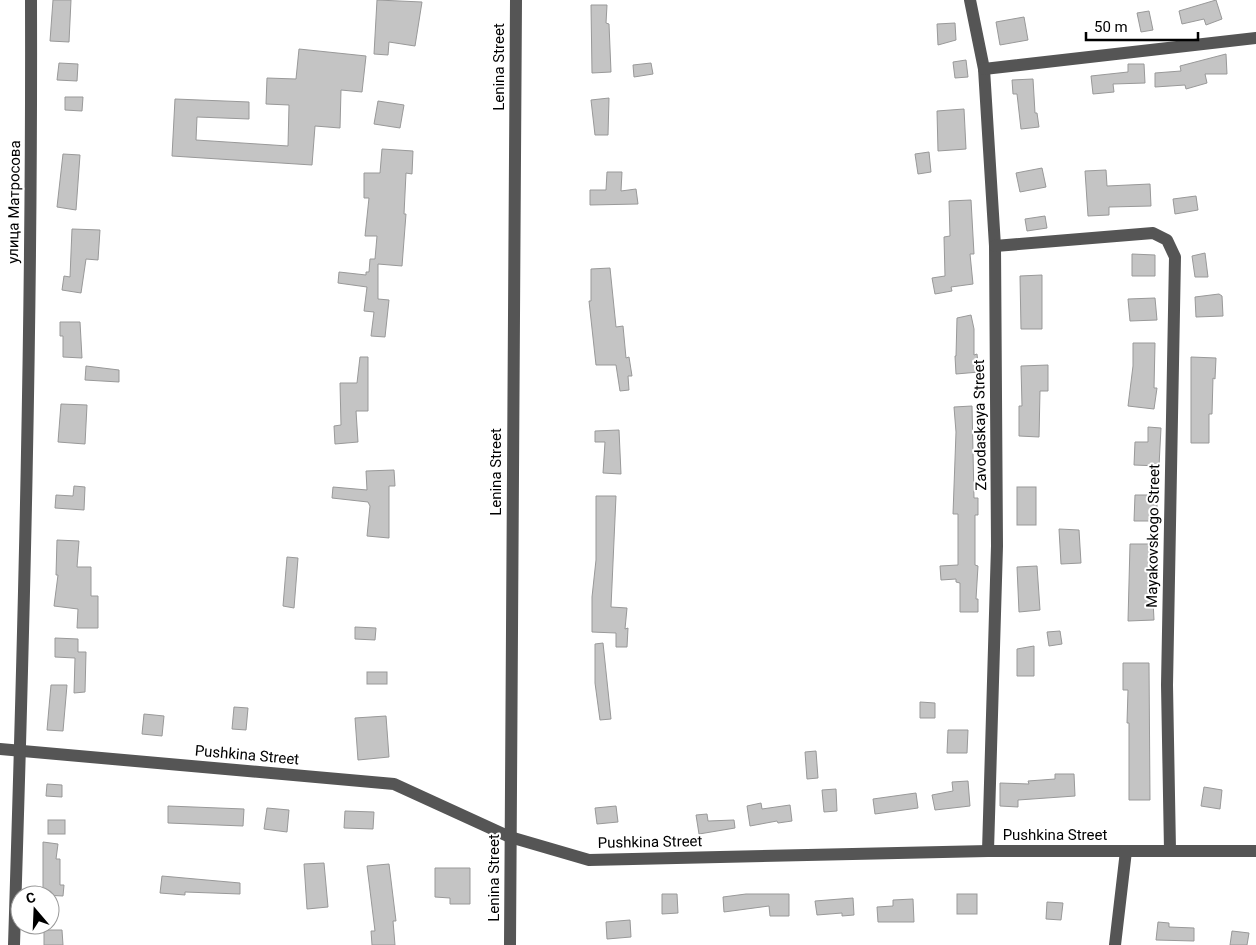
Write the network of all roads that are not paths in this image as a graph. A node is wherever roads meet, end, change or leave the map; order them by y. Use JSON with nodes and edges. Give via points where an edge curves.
{"nodes":[{"id":1,"x":31,"y":0,"type":"edge"},
{"id":2,"x":516,"y":0,"type":"edge"},
{"id":3,"x":970,"y":0,"type":"edge"},
{"id":4,"x":1256,"y":38,"type":"edge"},
{"id":5,"x":984,"y":69,"type":"junction"},
{"id":6,"x":994,"y":246,"type":"junction"},
{"id":7,"x":0,"y":749,"type":"edge"},
{"id":8,"x":21,"y":751,"type":"junction"},
{"id":9,"x":510,"y":837,"type":"junction"},
{"id":10,"x":1170,"y":850,"type":"junction"},
{"id":11,"x":988,"y":851,"type":"junction"},
{"id":12,"x":1256,"y":851,"type":"edge"},
{"id":13,"x":1126,"y":852,"type":"junction"},
{"id":14,"x":14,"y":945,"type":"edge"},
{"id":15,"x":510,"y":945,"type":"edge"},
{"id":16,"x":1115,"y":945,"type":"edge"}],
"edges":[{"from":1,"to":8,"type":"street","name":"улица Матросова","via":[[32,168]]},
{"from":2,"to":9,"type":"street","name":"Lenina Street"},
{"from":3,"to":5,"type":"street","name":"Zavodaskaya Street"},
{"from":4,"to":5,"type":"street"},
{"from":5,"to":6,"type":"street","name":"Zavodaskaya Street"},
{"from":6,"to":10,"type":"street","name":"Mayakovskogo Street","via":[[1153,233],[1167,240],[1175,256],[1168,685]]},
{"from":6,"to":11,"type":"street","name":"Zavodaskaya Street","via":[[997,546]]},
{"from":7,"to":8,"type":"street","name":"Pushkina Street"},
{"from":8,"to":9,"type":"street","name":"Pushkina Street","via":[[394,784]]},
{"from":8,"to":14,"type":"street","name":"улица Матросова"},
{"from":9,"to":11,"type":"street","name":"Pushkina Street","via":[[589,860]]},
{"from":9,"to":15,"type":"street","name":"Lenina Street"},
{"from":10,"to":12,"type":"street","name":"Pushkina Street"},
{"from":10,"to":13,"type":"street","name":"Pushkina Street"},
{"from":11,"to":13,"type":"street","name":"Pushkina Street"},
{"from":13,"to":16,"type":"street"}]}
